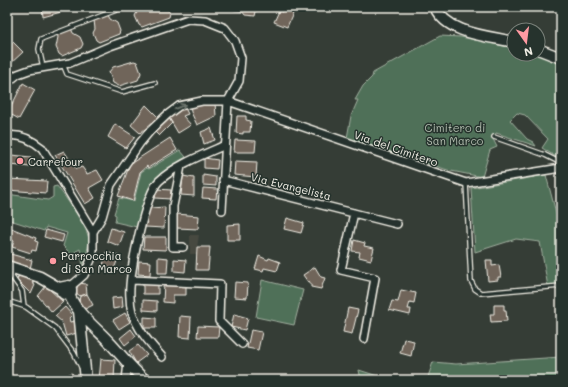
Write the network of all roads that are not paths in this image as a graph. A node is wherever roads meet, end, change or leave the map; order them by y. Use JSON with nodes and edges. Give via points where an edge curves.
{"nodes":[{"id":1,"x":124,"y":7,"type":"edge"},
{"id":2,"x":435,"y":7,"type":"edge"},
{"id":3,"x":506,"y":40,"type":"edge"},
{"id":4,"x":546,"y":52,"type":"edge"},
{"id":5,"x":561,"y":58,"type":"edge"},
{"id":6,"x":63,"y":64,"type":"junction"},
{"id":7,"x":43,"y":67,"type":"junction"},
{"id":8,"x":7,"y":83,"type":"edge"},
{"id":9,"x":155,"y":83,"type":"dead end"},
{"id":10,"x":228,"y":101,"type":"junction"},
{"id":11,"x":7,"y":136,"type":"edge"},
{"id":12,"x":494,"y":137,"type":"dead end"},
{"id":13,"x":225,"y":145,"type":"junction"},
{"id":14,"x":561,"y":163,"type":"edge"},
{"id":15,"x":180,"y":166,"type":"junction"},
{"id":16,"x":561,"y":168,"type":"edge"},
{"id":17,"x":223,"y":180,"type":"junction"},
{"id":18,"x":466,"y":183,"type":"junction"},
{"id":19,"x":222,"y":210,"type":"dead end"},
{"id":20,"x":354,"y":213,"type":"junction"},
{"id":21,"x":397,"y":224,"type":"dead end"},
{"id":22,"x":93,"y":232,"type":"junction"},
{"id":23,"x":183,"y":247,"type":"dead end"},
{"id":24,"x":10,"y":267,"type":"edge"},
{"id":25,"x":132,"y":280,"type":"junction"},
{"id":26,"x":561,"y":286,"type":"edge"},
{"id":27,"x":67,"y":290,"type":"junction"},
{"id":28,"x":7,"y":301,"type":"edge"},
{"id":29,"x":24,"y":306,"type":"junction"},
{"id":30,"x":79,"y":312,"type":"junction"},
{"id":31,"x":364,"y":339,"type":"dead end"},
{"id":32,"x":242,"y":344,"type":"dead end"},
{"id":33,"x":162,"y":358,"type":"dead end"},
{"id":34,"x":128,"y":363,"type":"junction"},
{"id":35,"x":85,"y":376,"type":"edge"},
{"id":36,"x":126,"y":380,"type":"edge"},
{"id":37,"x":145,"y":380,"type":"edge"}],
"edges":[{"from":1,"to":7,"type":"lane","via":[[41,39],[39,49]]},
{"from":2,"to":3,"type":"street","via":[[442,18],[459,30]]},
{"from":4,"to":5,"type":"street"},
{"from":6,"to":7,"type":"street"},
{"from":6,"to":9,"type":"lane","via":[[67,74],[122,92]]},
{"from":6,"to":10,"type":"street","via":[[188,19],[205,20],[225,28],[235,41],[241,58],[239,81]]},
{"from":7,"to":8,"type":"street","via":[[18,74]]},
{"from":10,"to":13,"type":"street"},
{"from":10,"to":18,"type":"street","name":"Via del Cimitero"},
{"from":22,"to":10,"type":"street","name":"Via del Cimitero","one_way":true,"via":[[102,217],[111,185],[150,131],[178,106],[202,101]]},
{"from":11,"to":22,"type":"street","via":[[23,137],[42,148]]},
{"from":12,"to":14,"type":"lane"},
{"from":13,"to":15,"type":"street"},
{"from":13,"to":17,"type":"street"},
{"from":15,"to":23,"type":"street","via":[[173,206],[173,247]]},
{"from":15,"to":25,"type":"street","via":[[158,182],[149,199],[138,236]]},
{"from":16,"to":18,"type":"street","name":"Via del Cimitero"},
{"from":17,"to":19,"type":"street"},
{"from":17,"to":20,"type":"street","name":"Via Evangelista"},
{"from":18,"to":26,"type":"lane","via":[[471,281],[475,289],[481,293]]},
{"from":20,"to":21,"type":"street","name":"Via Evangelista"},
{"from":20,"to":31,"type":"street","via":[[341,270],[375,278]]},
{"from":22,"to":27,"type":"street","via":[[91,260],[84,275]]},
{"from":24,"to":27,"type":"street"},
{"from":24,"to":29,"type":"lane","via":[[12,277],[22,291]]},
{"from":25,"to":32,"type":"street","via":[[220,284],[220,321]]},
{"from":25,"to":33,"type":"street","via":[[129,297],[135,318],[140,331]]},
{"from":27,"to":30,"type":"street"},
{"from":28,"to":29,"type":"lane"},
{"from":29,"to":35,"type":"lane","via":[[55,328],[74,353]]},
{"from":30,"to":34,"type":"street"},
{"from":30,"to":35,"type":"street"},
{"from":34,"to":36,"type":"street"},
{"from":34,"to":37,"type":"street"}]}
